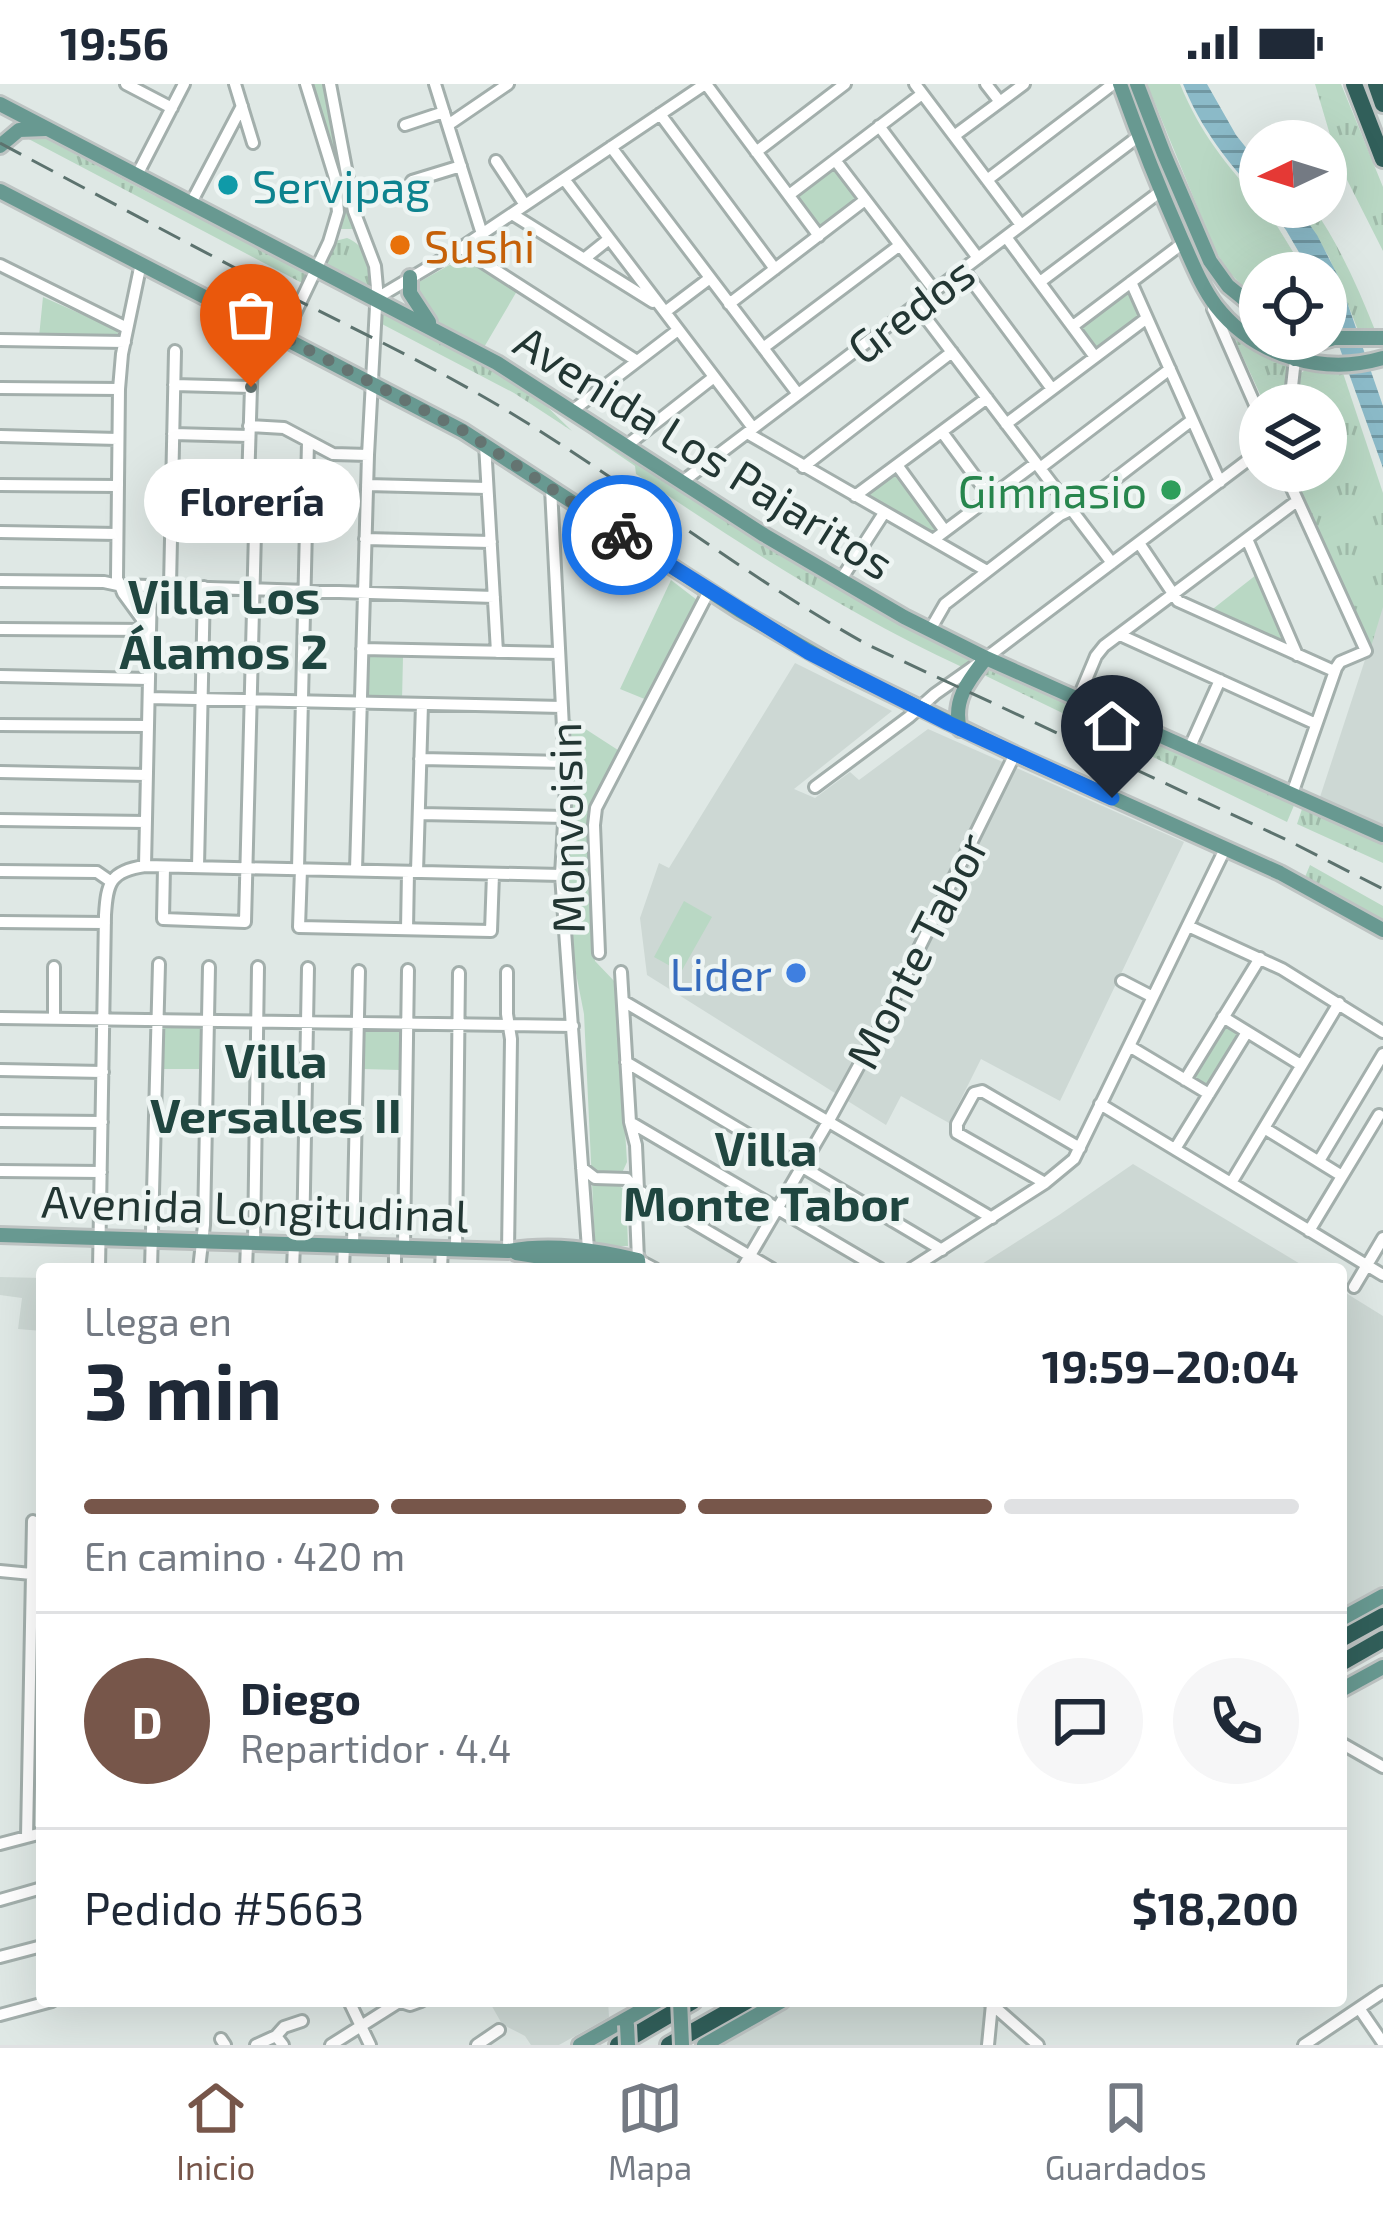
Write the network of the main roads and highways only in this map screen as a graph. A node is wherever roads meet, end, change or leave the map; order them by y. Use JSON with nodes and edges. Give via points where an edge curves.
{"nodes":[{"id":1,"x":1117,"y":84,"type":"edge"},
{"id":2,"x":1137,"y":84,"type":"edge"},
{"id":3,"x":1354,"y":84,"type":"edge"},
{"id":4,"x":1376,"y":84,"type":"edge"},
{"id":5,"x":0,"y":104,"type":"edge"},
{"id":6,"x":1383,"y":104,"type":"edge"},
{"id":7,"x":50,"y":130,"type":"junction"},
{"id":8,"x":0,"y":146,"type":"edge"},
{"id":9,"x":1383,"y":160,"type":"edge"},
{"id":10,"x":0,"y":191,"type":"edge"},
{"id":11,"x":410,"y":277,"type":"road end"},
{"id":12,"x":1239,"y":296,"type":"edge"},
{"id":13,"x":431,"y":326,"type":"junction"},
{"id":14,"x":1239,"y":328,"type":"edge"},
{"id":15,"x":1347,"y":338,"type":"edge"},
{"id":16,"x":1377,"y":339,"type":"edge"},
{"id":17,"x":1380,"y":359,"type":"edge"},
{"id":18,"x":1302,"y":360,"type":"edge"},
{"id":19,"x":986,"y":658,"type":"junction"},
{"id":20,"x":960,"y":729,"type":"junction"},
{"id":21,"x":1383,"y":836,"type":"edge"},
{"id":22,"x":1383,"y":930,"type":"edge"},
{"id":23,"x":0,"y":1235,"type":"edge"},
{"id":24,"x":588,"y":1260,"type":"edge"},
{"id":25,"x":626,"y":1263,"type":"edge"},
{"id":26,"x":1383,"y":1596,"type":"edge"},
{"id":27,"x":1347,"y":1616,"type":"edge"},
{"id":28,"x":1383,"y":1616,"type":"edge"},
{"id":29,"x":1347,"y":1636,"type":"edge"},
{"id":30,"x":1383,"y":1641,"type":"edge"},
{"id":31,"x":1347,"y":1659,"type":"edge"},
{"id":32,"x":1383,"y":1667,"type":"edge"},
{"id":33,"x":1347,"y":1687,"type":"edge"},
{"id":34,"x":626,"y":2007,"type":"edge"},
{"id":35,"x":649,"y":2007,"type":"edge"},
{"id":36,"x":680,"y":2007,"type":"edge"},
{"id":37,"x":683,"y":2007,"type":"edge"},
{"id":38,"x":736,"y":2007,"type":"edge"},
{"id":39,"x":771,"y":2007,"type":"edge"},
{"id":40,"x":627,"y":2022,"type":"junction"},
{"id":41,"x":580,"y":2045,"type":"edge"},
{"id":42,"x":618,"y":2045,"type":"edge"},
{"id":43,"x":628,"y":2045,"type":"edge"},
{"id":44,"x":669,"y":2045,"type":"edge"},
{"id":45,"x":682,"y":2045,"type":"edge"},
{"id":46,"x":704,"y":2045,"type":"edge"}],
"edges":[{"from":1,"to":14,"type":"main road","via":[[1204,288]]},
{"from":2,"to":12,"type":"main road","via":[[1206,252]]},
{"from":3,"to":9,"type":"highway"},
{"from":4,"to":6,"type":"highway"},
{"from":5,"to":7,"type":"main road","name":"Avenida Los Pajaritos"},
{"from":7,"to":8,"type":"main road","via":[[19,130]]},
{"from":7,"to":13,"type":"main road","name":"Avenida Los Pajaritos"},
{"from":10,"to":20,"type":"main road","via":[[485,444],[808,652]]},
{"from":11,"to":13,"type":"main road","via":[[410,293]]},
{"from":13,"to":19,"type":"main road","name":"Avenida Los Pajaritos","via":[[840,580]]},
{"from":15,"to":16,"type":"main road"},
{"from":17,"to":18,"type":"main road"},
{"from":19,"to":20,"type":"main road","via":[[960,698]]},
{"from":19,"to":21,"type":"main road","name":"Avenida Los Pajaritos"},
{"from":20,"to":22,"type":"main road","via":[[1315,891]]},
{"from":23,"to":24,"type":"main road","name":"Avenida Longitudinal","via":[[537,1248]]},
{"from":24,"to":25,"type":"main road","name":"Avenida Longitudinal"},
{"from":26,"to":27,"type":"main road"},
{"from":28,"to":29,"type":"highway"},
{"from":30,"to":31,"type":"highway"},
{"from":32,"to":33,"type":"main road"},
{"from":34,"to":40,"type":"main road"},
{"from":35,"to":40,"type":"main road"},
{"from":36,"to":45,"type":"main road","bridge":true},
{"from":37,"to":42,"type":"highway"},
{"from":38,"to":44,"type":"highway"},
{"from":39,"to":46,"type":"main road"},
{"from":40,"to":41,"type":"main road"},
{"from":40,"to":43,"type":"main road","bridge":true}]}
